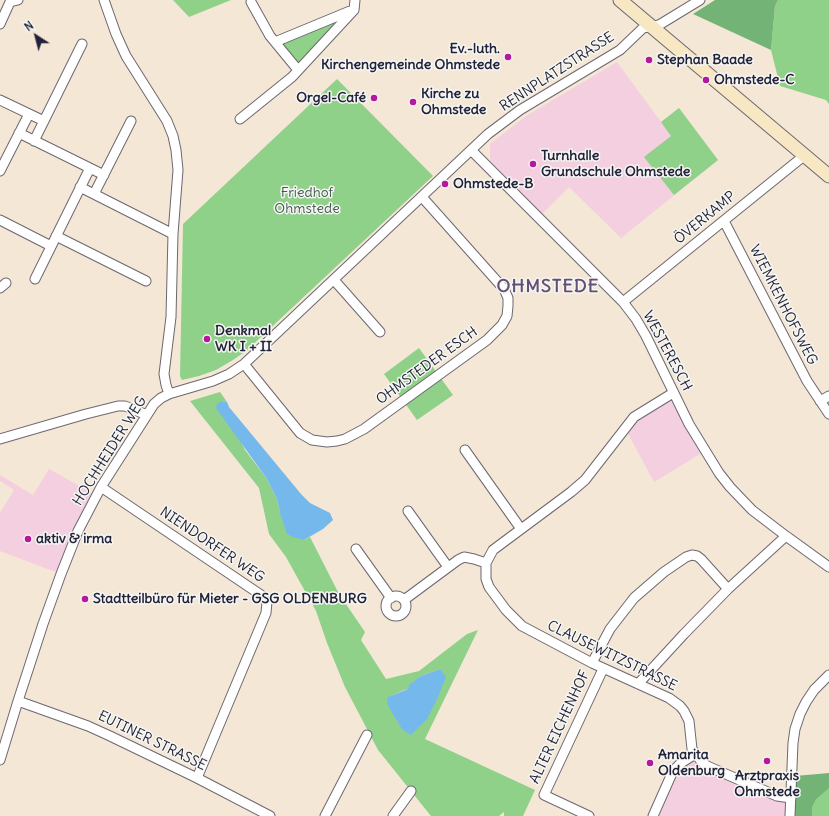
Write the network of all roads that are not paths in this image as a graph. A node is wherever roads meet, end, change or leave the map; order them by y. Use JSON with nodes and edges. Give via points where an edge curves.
{"nodes":[{"id":1,"x":18,"y":0,"type":"edge"},
{"id":2,"x":104,"y":0,"type":"edge"},
{"id":3,"x":355,"y":0,"type":"edge"},
{"id":4,"x":620,"y":0,"type":"edge"},
{"id":5,"x":700,"y":0,"type":"edge"},
{"id":6,"x":251,"y":2,"type":"dead end"},
{"id":7,"x":354,"y":10,"type":"junction"},
{"id":8,"x":0,"y":24,"type":"edge"},
{"id":9,"x":652,"y":26,"type":"junction"},
{"id":10,"x":275,"y":42,"type":"junction"},
{"id":11,"x":82,"y":44,"type":"dead end"},
{"id":12,"x":298,"y":70,"type":"junction"},
{"id":13,"x":0,"y":100,"type":"edge"},
{"id":14,"x":29,"y":114,"type":"junction"},
{"id":15,"x":240,"y":119,"type":"dead end"},
{"id":16,"x":44,"y":121,"type":"junction"},
{"id":17,"x":131,"y":121,"type":"dead end"},
{"id":18,"x":19,"y":133,"type":"junction"},
{"id":19,"x":34,"y":141,"type":"junction"},
{"id":20,"x":471,"y":150,"type":"junction"},
{"id":21,"x":805,"y":155,"type":"junction"},
{"id":22,"x":90,"y":168,"type":"junction"},
{"id":23,"x":0,"y":171,"type":"edge"},
{"id":24,"x":104,"y":175,"type":"junction"},
{"id":25,"x":829,"y":176,"type":"edge"},
{"id":26,"x":80,"y":187,"type":"junction"},
{"id":27,"x":94,"y":194,"type":"junction"},
{"id":28,"x":422,"y":197,"type":"junction"},
{"id":29,"x":0,"y":220,"type":"edge"},
{"id":30,"x":724,"y":220,"type":"junction"},
{"id":31,"x":173,"y":234,"type":"junction"},
{"id":32,"x":56,"y":236,"type":"junction"},
{"id":33,"x":52,"y":246,"type":"junction"},
{"id":34,"x":35,"y":279,"type":"dead end"},
{"id":35,"x":334,"y":280,"type":"junction"},
{"id":36,"x":146,"y":281,"type":"dead end"},
{"id":37,"x":623,"y":302,"type":"junction"},
{"id":38,"x":380,"y":332,"type":"dead end"},
{"id":39,"x":244,"y":364,"type":"junction"},
{"id":40,"x":673,"y":393,"type":"junction"},
{"id":41,"x":169,"y":394,"type":"junction"},
{"id":42,"x":829,"y":396,"type":"edge"},
{"id":43,"x":820,"y":401,"type":"junction"},
{"id":44,"x":829,"y":414,"type":"edge"},
{"id":45,"x":147,"y":415,"type":"junction"},
{"id":46,"x":0,"y":440,"type":"edge"},
{"id":47,"x":465,"y":450,"type":"dead end"},
{"id":48,"x":101,"y":487,"type":"junction"},
{"id":49,"x":408,"y":511,"type":"dead end"},
{"id":50,"x":521,"y":530,"type":"junction"},
{"id":51,"x":786,"y":536,"type":"junction"},
{"id":52,"x":356,"y":549,"type":"dead end"},
{"id":53,"x":486,"y":563,"type":"junction"},
{"id":54,"x":448,"y":567,"type":"junction"},
{"id":55,"x":829,"y":567,"type":"edge"},
{"id":56,"x":728,"y":589,"type":"junction"},
{"id":57,"x":391,"y":598,"type":"junction"},
{"id":58,"x":404,"y":600,"type":"junction"},
{"id":59,"x":592,"y":663,"type":"junction"},
{"id":60,"x":603,"y":668,"type":"junction"},
{"id":61,"x":827,"y":680,"type":"edge"},
{"id":62,"x":638,"y":684,"type":"junction"},
{"id":63,"x":18,"y":700,"type":"junction"},
{"id":64,"x":367,"y":735,"type":"dead end"},
{"id":65,"x":695,"y":754,"type":"junction"},
{"id":66,"x":0,"y":760,"type":"edge"},
{"id":67,"x":197,"y":778,"type":"junction"},
{"id":68,"x":411,"y":791,"type":"dead end"},
{"id":69,"x":791,"y":798,"type":"junction"},
{"id":70,"x":270,"y":816,"type":"edge"},
{"id":71,"x":325,"y":816,"type":"edge"},
{"id":72,"x":393,"y":816,"type":"edge"},
{"id":73,"x":589,"y":816,"type":"edge"},
{"id":74,"x":653,"y":816,"type":"edge"},
{"id":75,"x":790,"y":816,"type":"edge"}],
"edges":[{"from":1,"to":8,"type":"street","via":[[10,2]]},
{"from":2,"to":31,"type":"street","name":"HOCHHEIDER WEG","via":[[131,66],[160,108],[173,136],[178,170]]},
{"from":3,"to":7,"type":"street"},
{"from":4,"to":9,"type":"street"},
{"from":5,"to":9,"type":"street","name":"RENNPLATZSTRASSE","via":[[659,25]]},
{"from":6,"to":10,"type":"street"},
{"from":7,"to":10,"type":"street"},
{"from":7,"to":12,"type":"street"},
{"from":9,"to":20,"type":"street","name":"RENNPLATZSTRASSE","via":[[643,28],[612,56],[520,110]]},
{"from":9,"to":21,"type":"street"},
{"from":10,"to":12,"type":"street"},
{"from":11,"to":16,"type":"street"},
{"from":12,"to":15,"type":"street"},
{"from":13,"to":14,"type":"street"},
{"from":14,"to":16,"type":"street"},
{"from":14,"to":18,"type":"street"},
{"from":16,"to":19,"type":"street"},
{"from":17,"to":24,"type":"street"},
{"from":18,"to":19,"type":"street"},
{"from":18,"to":23,"type":"street"},
{"from":19,"to":22,"type":"street"},
{"from":20,"to":28,"type":"street","name":"RENNPLATZSTRASSE"},
{"from":20,"to":37,"type":"street","name":"WESTERESCH"},
{"from":21,"to":25,"type":"street"},
{"from":21,"to":30,"type":"street","name":"ÖVERKAMP"},
{"from":22,"to":24,"type":"street"},
{"from":22,"to":26,"type":"street"},
{"from":24,"to":27,"type":"street"},
{"from":26,"to":27,"type":"street"},
{"from":26,"to":32,"type":"street"},
{"from":27,"to":31,"type":"street"},
{"from":28,"to":35,"type":"street","name":"RENNPLATZSTRASSE"},
{"from":28,"to":39,"type":"street","name":"OHMSTEDER ESCH","via":[[504,289],[508,298],[507,316],[495,332],[364,429],[337,441],[312,440],[300,433]]},
{"from":29,"to":33,"type":"street"},
{"from":30,"to":37,"type":"street","name":"ÖVERKAMP"},
{"from":30,"to":43,"type":"street","name":"WIEMKENHOFSWEG","via":[[797,363]]},
{"from":31,"to":41,"type":"street","name":"HOCHHEIDER WEG","via":[[171,317],[164,374]]},
{"from":32,"to":33,"type":"street"},
{"from":32,"to":36,"type":"street"},
{"from":33,"to":34,"type":"street"},
{"from":35,"to":38,"type":"street"},
{"from":35,"to":39,"type":"street","name":"RENNPLATZSTRASSE"},
{"from":37,"to":40,"type":"street","name":"WESTERESCH","via":[[646,336]]},
{"from":39,"to":41,"type":"street","name":"RENNPLATZSTRASSE","via":[[213,381]]},
{"from":40,"to":50,"type":"street","via":[[634,417],[585,480]]},
{"from":40,"to":51,"type":"street","name":"WESTERESCH","via":[[719,473],[744,503]]},
{"from":41,"to":45,"type":"street","name":"HOCHHEIDER WEG","via":[[154,404]]},
{"from":42,"to":43,"type":"street"},
{"from":43,"to":44,"type":"street","name":"WIEMKENHOFSWEG"},
{"from":45,"to":46,"type":"street","via":[[125,406],[118,406]]},
{"from":45,"to":48,"type":"street","name":"HOCHHEIDER WEG"},
{"from":47,"to":50,"type":"street"},
{"from":48,"to":63,"type":"street","name":"HOCHHEIDER WEG","via":[[78,531],[61,574]]},
{"from":48,"to":67,"type":"street","name":"NIENDORFER WEG","via":[[261,595],[267,602],[266,613]]},
{"from":49,"to":54,"type":"street"},
{"from":50,"to":53,"type":"street","via":[[493,550]]},
{"from":51,"to":55,"type":"street","name":"WESTERESCH"},
{"from":51,"to":56,"type":"street"},
{"from":52,"to":57,"type":"street"},
{"from":53,"to":54,"type":"street","via":[[464,557]]},
{"from":53,"to":59,"type":"street","name":"CLAUSEWITZSTRASSE","via":[[489,587],[514,619],[531,632]]},
{"from":54,"to":58,"type":"street"},
{"from":56,"to":59,"type":"street","via":[[701,559],[692,555],[686,557],[634,598],[610,629]]},
{"from":56,"to":62,"type":"street"},
{"from":57,"to":58,"type":"street","via":[[396,596]]},
{"from":57,"to":58,"type":"street","via":[[387,603],[387,610],[396,616],[406,609]]},
{"from":59,"to":60,"type":"street","name":"CLAUSEWITZSTRASSE"},
{"from":60,"to":62,"type":"street","name":"CLAUSEWITZSTRASSE"},
{"from":60,"to":73,"type":"street","name":"ALTER EICHENHOF","via":[[544,795]]},
{"from":61,"to":69,"type":"street","via":[[814,690],[806,702],[795,729]]},
{"from":62,"to":65,"type":"street","name":"CLAUSEWITZSTRASSE","via":[[680,706],[689,721]]},
{"from":63,"to":66,"type":"street","name":"HOCHHEIDER WEG"},
{"from":63,"to":67,"type":"street","name":"EUTINER STRASSE","via":[[88,726]]},
{"from":64,"to":71,"type":"street"},
{"from":65,"to":69,"type":"street","via":[[707,766],[777,796]]},
{"from":65,"to":74,"type":"street","via":[[673,771]]},
{"from":67,"to":70,"type":"street","name":"EUTINER STRASSE"},
{"from":68,"to":72,"type":"street"},
{"from":69,"to":75,"type":"street"}]}
